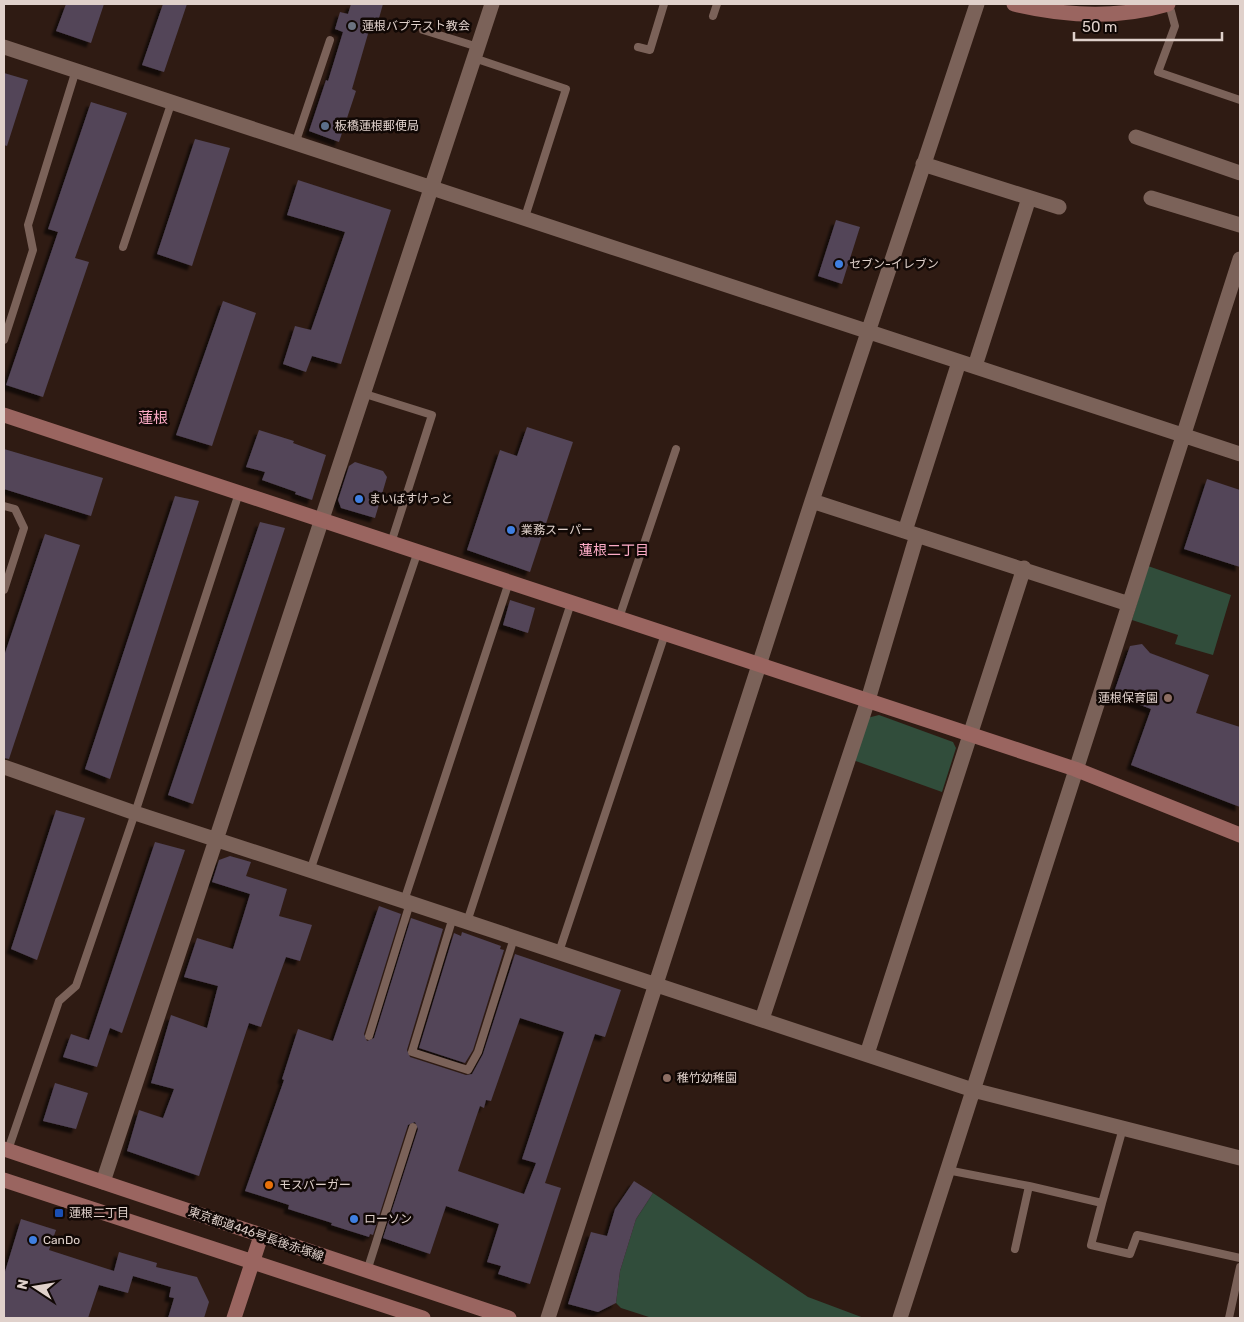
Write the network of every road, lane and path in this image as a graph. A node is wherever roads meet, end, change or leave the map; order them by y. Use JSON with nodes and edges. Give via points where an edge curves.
{"nodes":[{"id":1,"x":492,"y":4,"type":"edge"},
{"id":2,"x":664,"y":4,"type":"edge"},
{"id":3,"x":716,"y":4,"type":"edge"},
{"id":4,"x":977,"y":4,"type":"edge"},
{"id":5,"x":1014,"y":4,"type":"edge"},
{"id":6,"x":1168,"y":4,"type":"edge"},
{"id":7,"x":713,"y":16,"type":"dead end"},
{"id":8,"x":423,"y":30,"type":"dead end"},
{"id":9,"x":330,"y":40,"type":"dead end"},
{"id":10,"x":4,"y":47,"type":"edge"},
{"id":11,"x":638,"y":47,"type":"dead end"},
{"id":12,"x":476,"y":53,"type":"junction"},
{"id":13,"x":76,"y":70,"type":"junction"},
{"id":14,"x":1240,"y":100,"type":"edge"},
{"id":15,"x":172,"y":101,"type":"junction"},
{"id":16,"x":1136,"y":137,"type":"dead end"},
{"id":17,"x":296,"y":142,"type":"junction"},
{"id":18,"x":923,"y":164,"type":"junction"},
{"id":19,"x":1240,"y":173,"type":"edge"},
{"id":20,"x":431,"y":187,"type":"junction"},
{"id":21,"x":1029,"y":198,"type":"junction"},
{"id":22,"x":1151,"y":198,"type":"dead end"},
{"id":23,"x":1060,"y":207,"type":"dead end"},
{"id":24,"x":525,"y":217,"type":"junction"},
{"id":25,"x":1240,"y":225,"type":"edge"},
{"id":26,"x":123,"y":247,"type":"dead end"},
{"id":27,"x":1240,"y":259,"type":"edge"},
{"id":28,"x":868,"y":333,"type":"junction"},
{"id":29,"x":4,"y":340,"type":"edge"},
{"id":30,"x":959,"y":362,"type":"junction"},
{"id":31,"x":975,"y":366,"type":"junction"},
{"id":32,"x":362,"y":393,"type":"junction"},
{"id":33,"x":4,"y":415,"type":"edge"},
{"id":34,"x":1183,"y":435,"type":"junction"},
{"id":35,"x":676,"y":449,"type":"dead end"},
{"id":36,"x":1240,"y":454,"type":"edge"},
{"id":37,"x":239,"y":493,"type":"junction"},
{"id":38,"x":812,"y":501,"type":"junction"},
{"id":39,"x":4,"y":506,"type":"edge"},
{"id":40,"x":322,"y":520,"type":"junction"},
{"id":41,"x":911,"y":533,"type":"junction"},
{"id":42,"x":391,"y":543,"type":"junction"},
{"id":43,"x":418,"y":551,"type":"junction"},
{"id":44,"x":1024,"y":568,"type":"junction"},
{"id":45,"x":509,"y":582,"type":"junction"},
{"id":46,"x":4,"y":590,"type":"edge"},
{"id":47,"x":571,"y":603,"type":"junction"},
{"id":48,"x":1128,"y":604,"type":"junction"},
{"id":49,"x":618,"y":618,"type":"junction"},
{"id":50,"x":665,"y":634,"type":"junction"},
{"id":51,"x":760,"y":665,"type":"junction"},
{"id":52,"x":868,"y":700,"type":"junction"},
{"id":53,"x":970,"y":734,"type":"junction"},
{"id":54,"x":4,"y":767,"type":"edge"},
{"id":55,"x":1075,"y":769,"type":"junction"},
{"id":56,"x":135,"y":813,"type":"junction"},
{"id":57,"x":1240,"y":835,"type":"edge"},
{"id":58,"x":217,"y":839,"type":"junction"},
{"id":59,"x":310,"y":871,"type":"junction"},
{"id":60,"x":407,"y":902,"type":"junction"},
{"id":61,"x":460,"y":919,"type":"junction"},
{"id":62,"x":514,"y":938,"type":"junction"},
{"id":63,"x":559,"y":952,"type":"junction"},
{"id":64,"x":656,"y":985,"type":"junction"},
{"id":65,"x":762,"y":1019,"type":"junction"},
{"id":66,"x":369,"y":1036,"type":"dead end"},
{"id":67,"x":867,"y":1054,"type":"junction"},
{"id":68,"x":973,"y":1090,"type":"junction"},
{"id":69,"x":412,"y":1127,"type":"dead end"},
{"id":70,"x":1123,"y":1128,"type":"junction"},
{"id":71,"x":6,"y":1150,"type":"edge"},
{"id":72,"x":1240,"y":1158,"type":"edge"},
{"id":73,"x":946,"y":1170,"type":"junction"},
{"id":74,"x":4,"y":1180,"type":"edge"},
{"id":75,"x":103,"y":1182,"type":"junction"},
{"id":76,"x":1029,"y":1186,"type":"junction"},
{"id":77,"x":1102,"y":1203,"type":"junction"},
{"id":78,"x":261,"y":1236,"type":"junction"},
{"id":79,"x":1014,"y":1249,"type":"dead end"},
{"id":80,"x":1240,"y":1258,"type":"edge"},
{"id":81,"x":253,"y":1262,"type":"junction"},
{"id":82,"x":1240,"y":1267,"type":"edge"},
{"id":83,"x":367,"y":1271,"type":"junction"},
{"id":84,"x":234,"y":1318,"type":"edge"},
{"id":85,"x":423,"y":1318,"type":"edge"},
{"id":86,"x":509,"y":1318,"type":"edge"},
{"id":87,"x":548,"y":1318,"type":"edge"},
{"id":88,"x":900,"y":1318,"type":"edge"},
{"id":89,"x":1229,"y":1318,"type":"edge"}],
"edges":[{"from":1,"to":12,"type":"street"},
{"from":2,"to":11,"type":"lane","via":[[650,50]]},
{"from":3,"to":7,"type":"lane"},
{"from":4,"to":18,"type":"street"},
{"from":5,"to":6,"type":"street","via":[[1069,14],[1142,12]]},
{"from":6,"to":14,"type":"lane","via":[[1175,26],[1158,72]]},
{"from":8,"to":12,"type":"lane"},
{"from":9,"to":17,"type":"lane"},
{"from":10,"to":13,"type":"street"},
{"from":12,"to":20,"type":"street"},
{"from":12,"to":24,"type":"lane","via":[[566,89]]},
{"from":13,"to":15,"type":"street"},
{"from":13,"to":29,"type":"lane","via":[[28,225],[33,250]]},
{"from":15,"to":17,"type":"street"},
{"from":15,"to":26,"type":"lane"},
{"from":16,"to":19,"type":"street"},
{"from":17,"to":20,"type":"street"},
{"from":18,"to":21,"type":"street"},
{"from":18,"to":28,"type":"street"},
{"from":20,"to":24,"type":"street"},
{"from":20,"to":32,"type":"street"},
{"from":21,"to":23,"type":"street"},
{"from":21,"to":31,"type":"street"},
{"from":22,"to":25,"type":"street"},
{"from":24,"to":28,"type":"street"},
{"from":27,"to":34,"type":"street"},
{"from":28,"to":30,"type":"street"},
{"from":28,"to":38,"type":"street"},
{"from":30,"to":31,"type":"street"},
{"from":30,"to":41,"type":"street"},
{"from":31,"to":34,"type":"street"},
{"from":32,"to":40,"type":"street"},
{"from":32,"to":42,"type":"lane","via":[[432,415]]},
{"from":33,"to":37,"type":"street"},
{"from":34,"to":36,"type":"street"},
{"from":34,"to":48,"type":"street"},
{"from":35,"to":49,"type":"lane"},
{"from":37,"to":40,"type":"street"},
{"from":37,"to":56,"type":"lane"},
{"from":38,"to":41,"type":"street"},
{"from":38,"to":51,"type":"street"},
{"from":39,"to":46,"type":"lane","via":[[15,509],[24,528]]},
{"from":40,"to":42,"type":"street"},
{"from":40,"to":58,"type":"street"},
{"from":41,"to":44,"type":"street"},
{"from":41,"to":52,"type":"street"},
{"from":42,"to":43,"type":"street"},
{"from":43,"to":45,"type":"street"},
{"from":43,"to":59,"type":"lane"},
{"from":44,"to":48,"type":"street"},
{"from":44,"to":53,"type":"street"},
{"from":45,"to":47,"type":"street"},
{"from":45,"to":60,"type":"lane"},
{"from":47,"to":49,"type":"street"},
{"from":47,"to":61,"type":"lane"},
{"from":48,"to":55,"type":"street"},
{"from":49,"to":50,"type":"street"},
{"from":50,"to":51,"type":"street"},
{"from":50,"to":63,"type":"lane"},
{"from":51,"to":52,"type":"street"},
{"from":51,"to":64,"type":"street"},
{"from":52,"to":53,"type":"street"},
{"from":52,"to":65,"type":"street"},
{"from":53,"to":55,"type":"street"},
{"from":53,"to":67,"type":"street"},
{"from":54,"to":56,"type":"street"},
{"from":55,"to":57,"type":"street"},
{"from":55,"to":68,"type":"street"},
{"from":56,"to":58,"type":"street"},
{"from":56,"to":71,"type":"lane","via":[[76,986],[59,1001]]},
{"from":58,"to":59,"type":"street"},
{"from":58,"to":75,"type":"street"},
{"from":59,"to":60,"type":"street"},
{"from":60,"to":61,"type":"street"},
{"from":60,"to":66,"type":"lane"},
{"from":61,"to":62,"type":"street"},
{"from":61,"to":62,"type":"lane","via":[[412,1052],[468,1070],[478,1052]]},
{"from":62,"to":63,"type":"street"},
{"from":63,"to":64,"type":"street"},
{"from":64,"to":65,"type":"street"},
{"from":64,"to":87,"type":"street"},
{"from":65,"to":67,"type":"street"},
{"from":67,"to":68,"type":"street"},
{"from":68,"to":70,"type":"street"},
{"from":68,"to":73,"type":"street"},
{"from":69,"to":83,"type":"lane"},
{"from":70,"to":72,"type":"street"},
{"from":70,"to":77,"type":"lane"},
{"from":71,"to":75,"type":"street","name":"東京都道446号長後赤塚線"},
{"from":73,"to":76,"type":"lane"},
{"from":73,"to":88,"type":"street"},
{"from":74,"to":81,"type":"street"},
{"from":75,"to":78,"type":"street","name":"東京都道446号長後赤塚線"},
{"from":76,"to":77,"type":"lane"},
{"from":76,"to":79,"type":"lane"},
{"from":77,"to":80,"type":"lane","via":[[1091,1245],[1130,1254],[1137,1235]]},
{"from":78,"to":81,"type":"street"},
{"from":78,"to":83,"type":"street","name":"東京都道446号長後赤塚線"},
{"from":81,"to":84,"type":"street"},
{"from":81,"to":85,"type":"street"},
{"from":82,"to":89,"type":"lane"},
{"from":83,"to":86,"type":"street","name":"東京都道446号長後赤塚線"}]}
